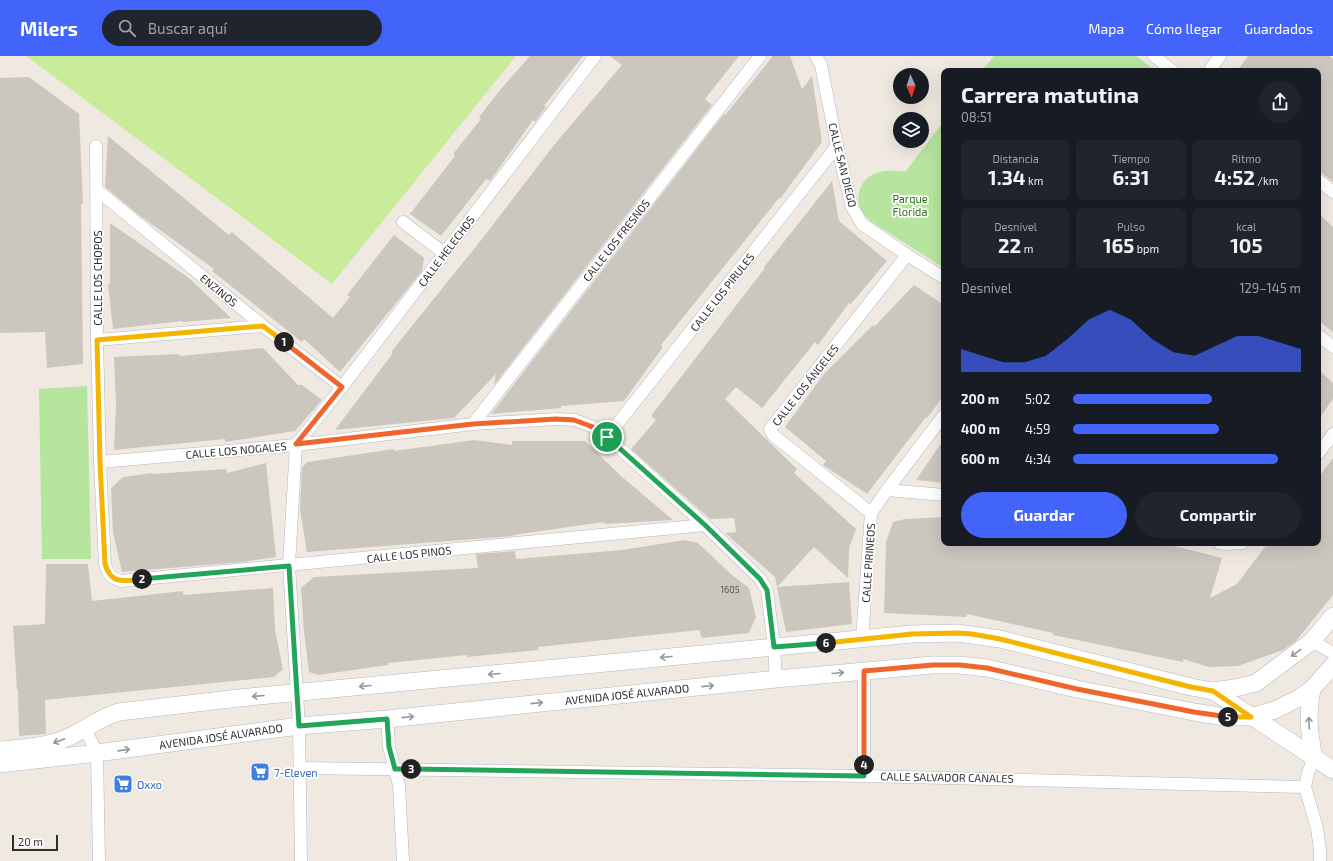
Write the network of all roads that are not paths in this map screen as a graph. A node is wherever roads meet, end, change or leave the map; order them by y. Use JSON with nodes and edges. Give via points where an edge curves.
{"nodes":[{"id":1,"x":596,"y":56,"type":"edge"},
{"id":2,"x":760,"y":56,"type":"edge"},
{"id":3,"x":816,"y":56,"type":"edge"},
{"id":4,"x":1154,"y":56,"type":"edge"},
{"id":5,"x":1220,"y":56,"type":"edge"},
{"id":6,"x":1169,"y":68,"type":"edge"},
{"id":7,"x":1211,"y":68,"type":"edge"},
{"id":8,"x":96,"y":146,"type":"dead end"},
{"id":9,"x":837,"y":146,"type":"junction"},
{"id":10,"x":1321,"y":182,"type":"edge"},
{"id":11,"x":97,"y":190,"type":"junction"},
{"id":12,"x":1333,"y":192,"type":"edge"},
{"id":13,"x":403,"y":222,"type":"dead end"},
{"id":14,"x":444,"y":253,"type":"junction"},
{"id":15,"x":907,"y":255,"type":"junction"},
{"id":16,"x":941,"y":276,"type":"edge"},
{"id":17,"x":263,"y":326,"type":"junction"},
{"id":18,"x":1321,"y":337,"type":"edge"},
{"id":19,"x":97,"y":340,"type":"junction"},
{"id":20,"x":1333,"y":347,"type":"edge"},
{"id":21,"x":342,"y":387,"type":"junction"},
{"id":22,"x":941,"y":420,"type":"edge"},
{"id":23,"x":473,"y":424,"type":"junction"},
{"id":24,"x":1333,"y":434,"type":"edge"},
{"id":25,"x":607,"y":437,"type":"junction"},
{"id":26,"x":296,"y":444,"type":"junction"},
{"id":27,"x":1321,"y":450,"type":"edge"},
{"id":28,"x":100,"y":462,"type":"junction"},
{"id":29,"x":886,"y":490,"type":"junction"},
{"id":30,"x":941,"y":496,"type":"edge"},
{"id":31,"x":871,"y":513,"type":"junction"},
{"id":32,"x":705,"y":525,"type":"junction"},
{"id":33,"x":289,"y":566,"type":"junction"},
{"id":34,"x":113,"y":579,"type":"joint"},
{"id":35,"x":1333,"y":616,"type":"edge"},
{"id":36,"x":862,"y":640,"type":"junction"},
{"id":37,"x":1312,"y":641,"type":"junction"},
{"id":38,"x":774,"y":647,"type":"junction"},
{"id":39,"x":1333,"y":653,"type":"edge"},
{"id":40,"x":1333,"y":665,"type":"edge"},
{"id":41,"x":864,"y":671,"type":"junction"},
{"id":42,"x":776,"y":679,"type":"junction"},
{"id":43,"x":1312,"y":689,"type":"junction"},
{"id":44,"x":1213,"y":691,"type":"junction"},
{"id":45,"x":297,"y":693,"type":"junction"},
{"id":46,"x":1251,"y":717,"type":"junction"},
{"id":47,"x":387,"y":719,"type":"junction"},
{"id":48,"x":299,"y":726,"type":"junction"},
{"id":49,"x":86,"y":729,"type":"junction"},
{"id":50,"x":0,"y":750,"type":"edge"},
{"id":51,"x":97,"y":753,"type":"junction"},
{"id":52,"x":1314,"y":758,"type":"junction"},
{"id":53,"x":0,"y":764,"type":"edge"},
{"id":54,"x":301,"y":768,"type":"junction"},
{"id":55,"x":395,"y":769,"type":"junction"},
{"id":56,"x":1333,"y":770,"type":"edge"},
{"id":57,"x":864,"y":776,"type":"junction"},
{"id":58,"x":1305,"y":787,"type":"junction"},
{"id":59,"x":99,"y":861,"type":"edge"},
{"id":60,"x":301,"y":861,"type":"edge"},
{"id":61,"x":403,"y":861,"type":"edge"},
{"id":62,"x":1320,"y":861,"type":"edge"}],
"edges":[{"from":1,"to":14,"type":"street","name":"CALLE HELECHOS"},
{"from":2,"to":23,"type":"street","name":"CALLE LOS FRESNOS"},
{"from":3,"to":9,"type":"street","name":"CALLE SAN DIEGO","via":[[823,72]]},
{"from":4,"to":6,"type":"street"},
{"from":5,"to":7,"type":"street"},
{"from":8,"to":11,"type":"street","name":"CALLE LOS CHOPOS"},
{"from":9,"to":15,"type":"street","name":"CALLE SAN DIEGO","via":[[852,207],[862,224]]},
{"from":9,"to":25,"type":"street","name":"CALLE LOS PIRULES"},
{"from":10,"to":12,"type":"street"},
{"from":11,"to":17,"type":"street","name":"ENZINOS"},
{"from":11,"to":19,"type":"street","name":"CALLE LOS CHOPOS"},
{"from":13,"to":14,"type":"street"},
{"from":14,"to":21,"type":"street","name":"CALLE HELECHOS"},
{"from":15,"to":16,"type":"street","name":"CALLE SAN DIEGO"},
{"from":15,"to":31,"type":"street","name":"CALLE LOS ÁNGELES","via":[[770,429],[773,435]]},
{"from":17,"to":19,"type":"street"},
{"from":17,"to":21,"type":"street","name":"ENZINOS"},
{"from":18,"to":20,"type":"street"},
{"from":19,"to":28,"type":"street","name":"CALLE LOS CHOPOS"},
{"from":21,"to":26,"type":"street","name":"CALLE HELECHOS"},
{"from":22,"to":29,"type":"street","name":"CALLE PIRINEOS"},
{"from":23,"to":25,"type":"street","name":"CALLE LOS NOGALES","via":[[574,420],[593,427]]},
{"from":23,"to":26,"type":"street","name":"CALLE LOS NOGALES"},
{"from":24,"to":27,"type":"street"},
{"from":25,"to":32,"type":"street","name":"CALLE LOS NOGALES"},
{"from":26,"to":28,"type":"street","name":"CALLE LOS NOGALES"},
{"from":26,"to":33,"type":"street"},
{"from":28,"to":34,"type":"street","name":"CALLE LOS CHOPOS","via":[[105,564],[107,573]]},
{"from":29,"to":30,"type":"street"},
{"from":29,"to":31,"type":"street","name":"CALLE PIRINEOS"},
{"from":31,"to":36,"type":"street","name":"CALLE PIRINEOS"},
{"from":32,"to":33,"type":"street","name":"CALLE LOS PINOS"},
{"from":32,"to":38,"type":"street","name":"CALLE LOS NOGALES","via":[[760,579],[767,590]]},
{"from":33,"to":34,"type":"street","name":"CALLE LOS PINOS","via":[[121,581]]},
{"from":33,"to":45,"type":"street"},
{"from":35,"to":37,"type":"street"},
{"from":36,"to":38,"type":"street"},
{"from":36,"to":44,"type":"street","via":[[918,634],[972,634]]},
{"from":37,"to":39,"type":"street"},
{"from":37,"to":44,"type":"street","one_way":true,"via":[[1256,683]]},
{"from":38,"to":42,"type":"street","name":"CALLE LOS NOGALES"},
{"from":38,"to":45,"type":"street","one_way":true},
{"from":40,"to":43,"type":"street","name":"AVENIDA JOSÉ ALVARADO"},
{"from":42,"to":41,"type":"street","name":"AVENIDA JOSÉ ALVARADO","one_way":true},
{"from":41,"to":46,"type":"street","name":"AVENIDA JOSÉ ALVARADO","via":[[933,665],[987,668],[1194,712],[1225,717]]},
{"from":41,"to":57,"type":"street"},
{"from":47,"to":42,"type":"street","name":"AVENIDA JOSÉ ALVARADO","one_way":true},
{"from":43,"to":46,"type":"street","name":"AVENIDA JOSÉ ALVARADO","via":[[1275,710]]},
{"from":52,"to":43,"type":"street","one_way":true,"via":[[1308,720]]},
{"from":44,"to":46,"type":"street"},
{"from":45,"to":48,"type":"street"},
{"from":45,"to":49,"type":"street","one_way":true,"via":[[119,712]]},
{"from":46,"to":52,"type":"street"},
{"from":47,"to":48,"type":"street","name":"AVENIDA JOSÉ ALVARADO"},
{"from":47,"to":55,"type":"street","via":[[389,747]]},
{"from":51,"to":48,"type":"street","name":"AVENIDA JOSÉ ALVARADO","one_way":true},
{"from":48,"to":54,"type":"street"},
{"from":49,"to":50,"type":"street","one_way":true,"via":[[51,744]]},
{"from":49,"to":51,"type":"street"},
{"from":51,"to":53,"type":"street","name":"AVENIDA JOSÉ ALVARADO"},
{"from":51,"to":59,"type":"street"},
{"from":52,"to":56,"type":"street"},
{"from":52,"to":58,"type":"street"},
{"from":54,"to":55,"type":"street","name":"CALLE SALVADOR CANALES"},
{"from":54,"to":60,"type":"street"},
{"from":55,"to":57,"type":"street","name":"CALLE SALVADOR CANALES"},
{"from":55,"to":61,"type":"street","via":[[399,786]]},
{"from":57,"to":58,"type":"street","name":"CALLE SALVADOR CANALES"},
{"from":58,"to":62,"type":"street","via":[[1317,828]]}]}
